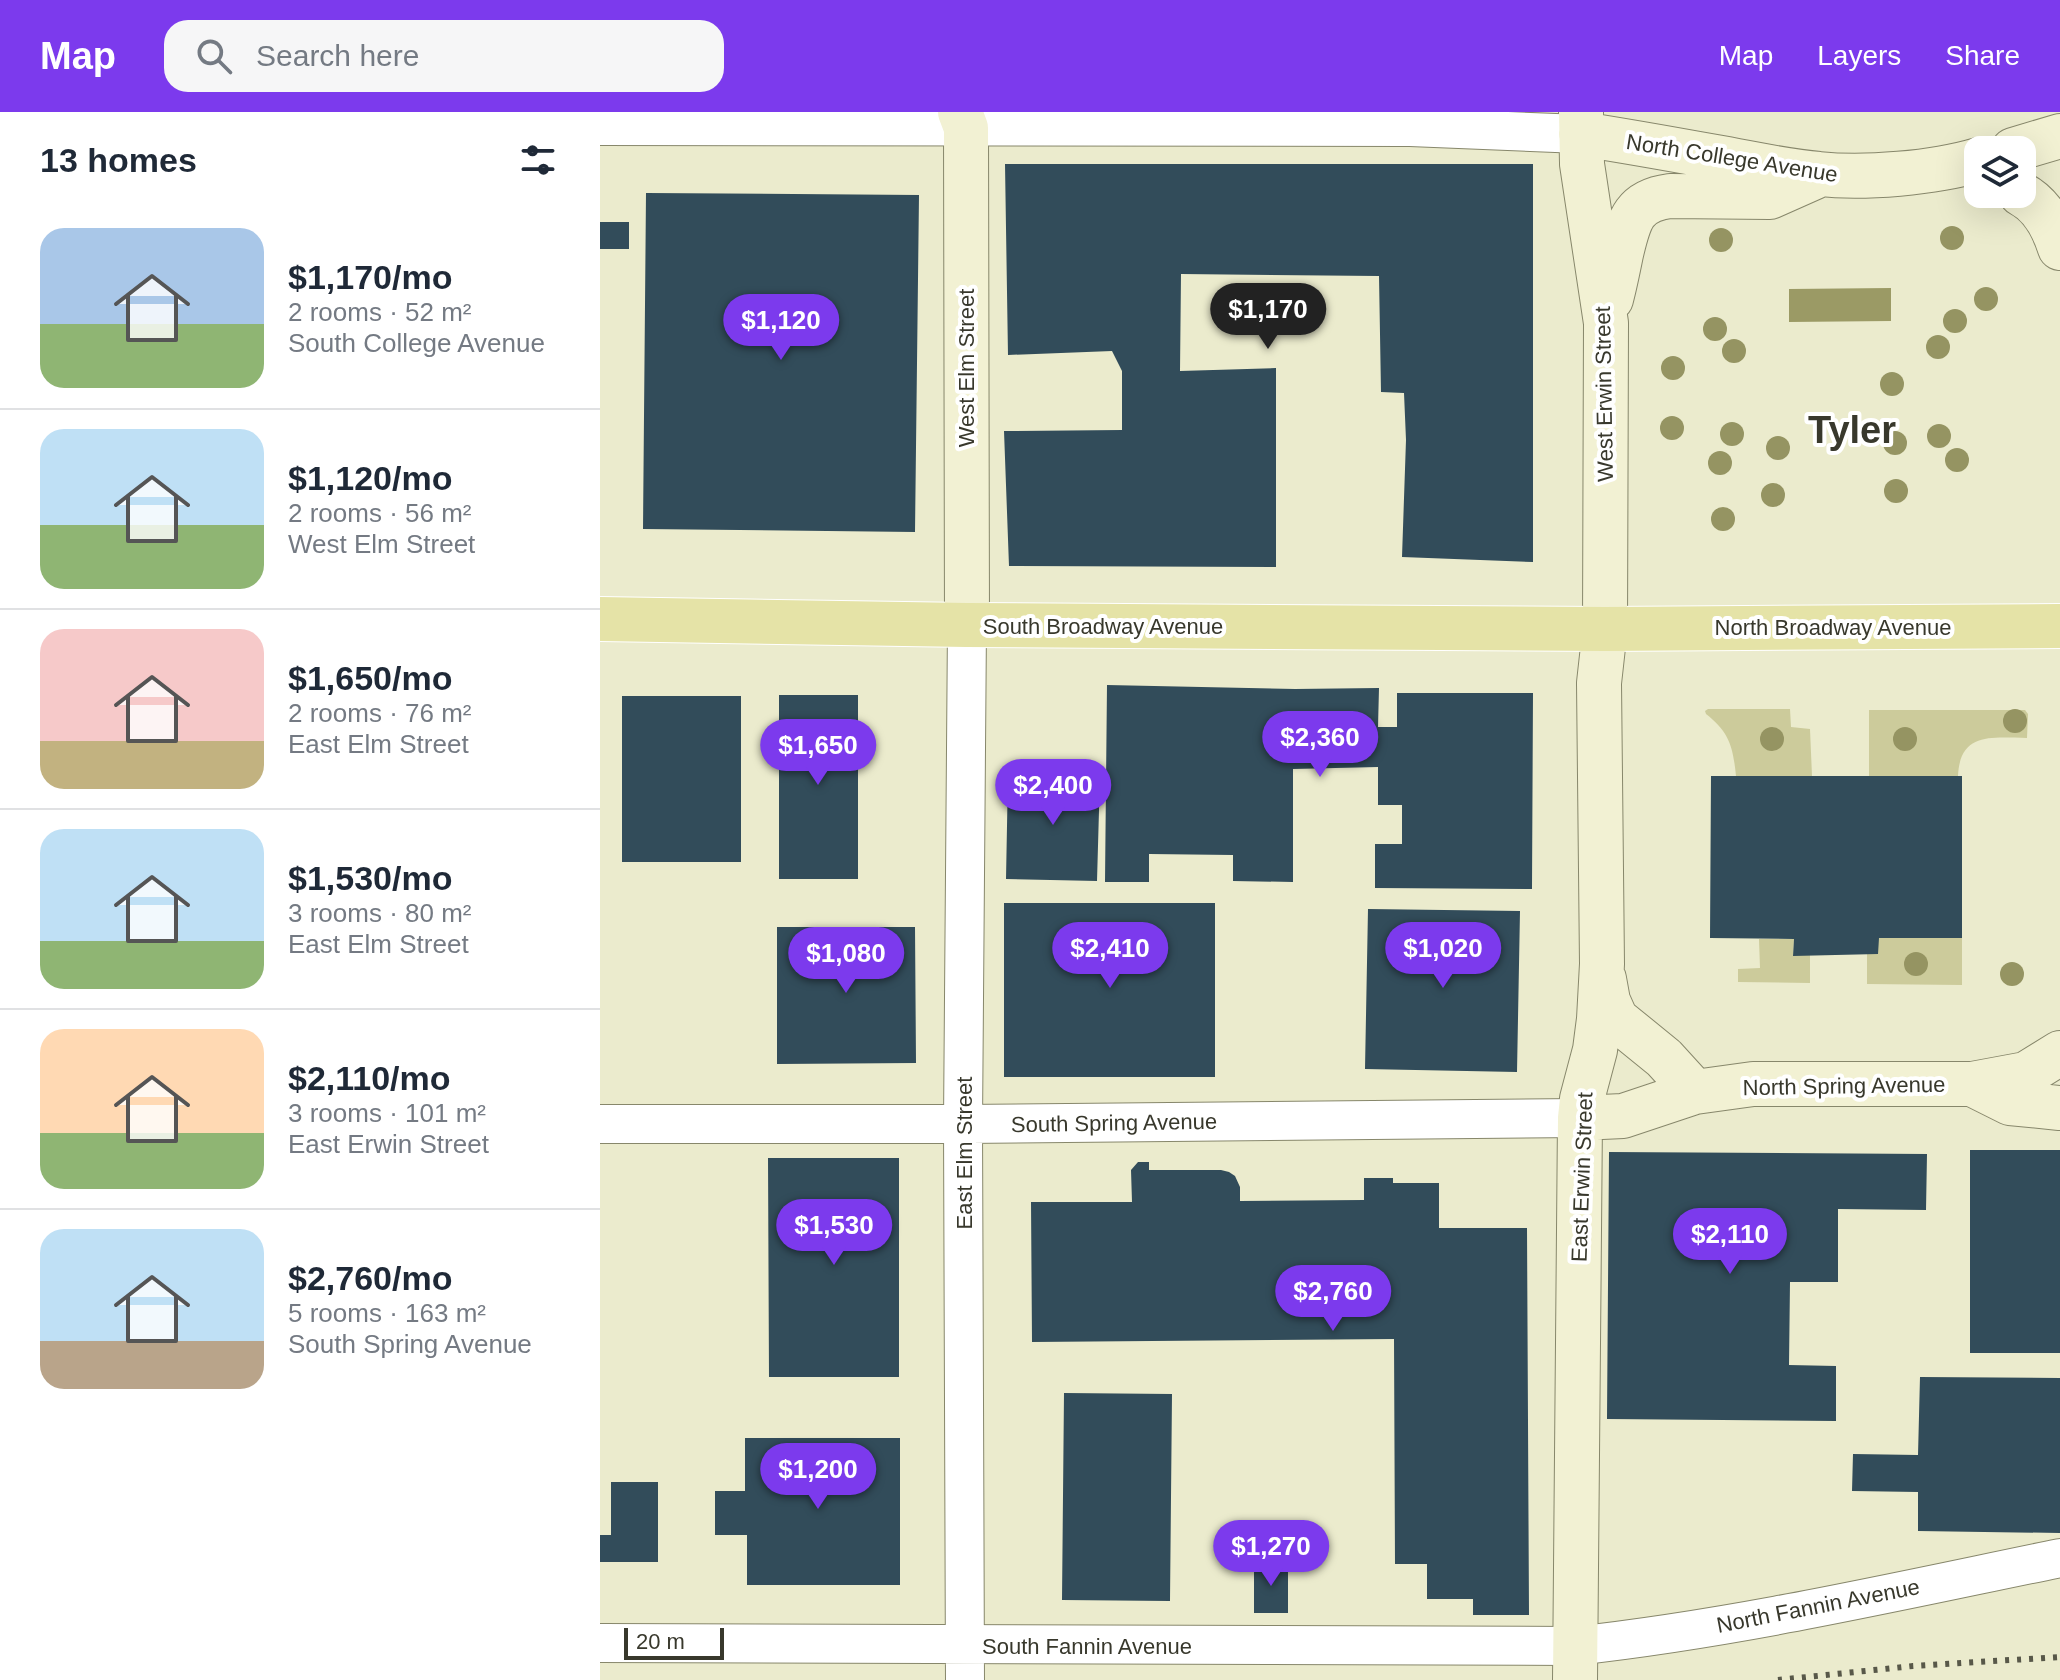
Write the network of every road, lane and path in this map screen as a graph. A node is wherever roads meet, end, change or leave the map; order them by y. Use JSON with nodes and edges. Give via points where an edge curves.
{"nodes":[{"id":1,"x":963,"y":120,"type":"edge"},
{"id":2,"x":1581,"y":123,"type":"edge"},
{"id":3,"x":600,"y":126,"type":"edge"},
{"id":4,"x":2060,"y":136,"type":"edge"},
{"id":5,"x":2036,"y":143,"type":"edge"},
{"id":6,"x":1964,"y":164,"type":"edge"},
{"id":7,"x":1900,"y":173,"type":"junction"},
{"id":8,"x":1821,"y":175,"type":"junction"},
{"id":9,"x":1964,"y":193,"type":"edge"},
{"id":10,"x":2036,"y":206,"type":"edge"},
{"id":11,"x":2060,"y":248,"type":"edge"},
{"id":12,"x":1606,"y":323,"type":"junction"},
{"id":13,"x":600,"y":619,"type":"edge"},
{"id":14,"x":967,"y":625,"type":"junction"},
{"id":15,"x":2060,"y":626,"type":"edge"},
{"id":16,"x":1605,"y":629,"type":"junction"},
{"id":17,"x":1602,"y":964,"type":"junction"},
{"id":18,"x":2060,"y":1053,"type":"edge"},
{"id":19,"x":1972,"y":1084,"type":"junction"},
{"id":20,"x":1695,"y":1092,"type":"junction"},
{"id":21,"x":2060,"y":1108,"type":"edge"},
{"id":22,"x":1580,"y":1118,"type":"junction"},
{"id":23,"x":600,"y":1124,"type":"edge"},
{"id":24,"x":963,"y":1124,"type":"junction"},
{"id":25,"x":2060,"y":1558,"type":"edge"},
{"id":26,"x":600,"y":1643,"type":"edge"},
{"id":27,"x":966,"y":1663,"type":"edge"},
{"id":28,"x":1574,"y":1663,"type":"edge"}],
"edges":[{"from":1,"to":2,"type":"street","via":[[1410,127]]},
{"from":1,"to":3,"type":"street"},
{"from":1,"to":14,"type":"main road","name":"West Elm Street"},
{"from":2,"to":8,"type":"main road","name":"North College Avenue"},
{"from":2,"to":12,"type":"main road","name":"West Erwin Street","via":[[1582,164]]},
{"from":4,"to":5,"type":"main road"},
{"from":6,"to":7,"type":"main road","name":"North College Avenue"},
{"from":7,"to":8,"type":"main road","name":"North College Avenue"},
{"from":7,"to":9,"type":"main road","via":[[1945,194]]},
{"from":8,"to":12,"type":"main road","via":[[1770,197],[1670,196],[1644,204],[1630,219]]},
{"from":10,"to":11,"type":"main road"},
{"from":12,"to":16,"type":"main road","name":"West Erwin Street"},
{"from":13,"to":14,"type":"main road","name":"South Broadway Avenue"},
{"from":14,"to":16,"type":"main road","name":"South Broadway Avenue"},
{"from":14,"to":24,"type":"street","name":"East Elm Street"},
{"from":15,"to":16,"type":"main road","name":"North Broadway Avenue"},
{"from":16,"to":17,"type":"main road","name":"East Erwin Street","via":[[1599,683]]},
{"from":17,"to":20,"type":"main road","via":[[1616,1019]]},
{"from":17,"to":22,"type":"main road","name":"East Erwin Street","via":[[1595,1050]]},
{"from":18,"to":19,"type":"main road","via":[[2026,1074]]},
{"from":19,"to":20,"type":"main road","name":"North Spring Avenue","via":[[1753,1084]]},
{"from":19,"to":21,"type":"main road","name":"North Spring Avenue","via":[[2010,1103]]},
{"from":20,"to":22,"type":"main road","name":"North Spring Avenue","via":[[1623,1116]]},
{"from":22,"to":24,"type":"street","name":"South Spring Avenue"},
{"from":22,"to":28,"type":"main road","name":"East Erwin Street"},
{"from":23,"to":24,"type":"street","name":"South Spring Avenue"},
{"from":24,"to":27,"type":"street","name":"East Elm Street"},
{"from":25,"to":28,"type":"street","name":"North Fannin Avenue","via":[[1630,1640]]},
{"from":26,"to":27,"type":"street","name":"South Fannin Avenue"},
{"from":27,"to":28,"type":"street","name":"South Fannin Avenue"}]}
